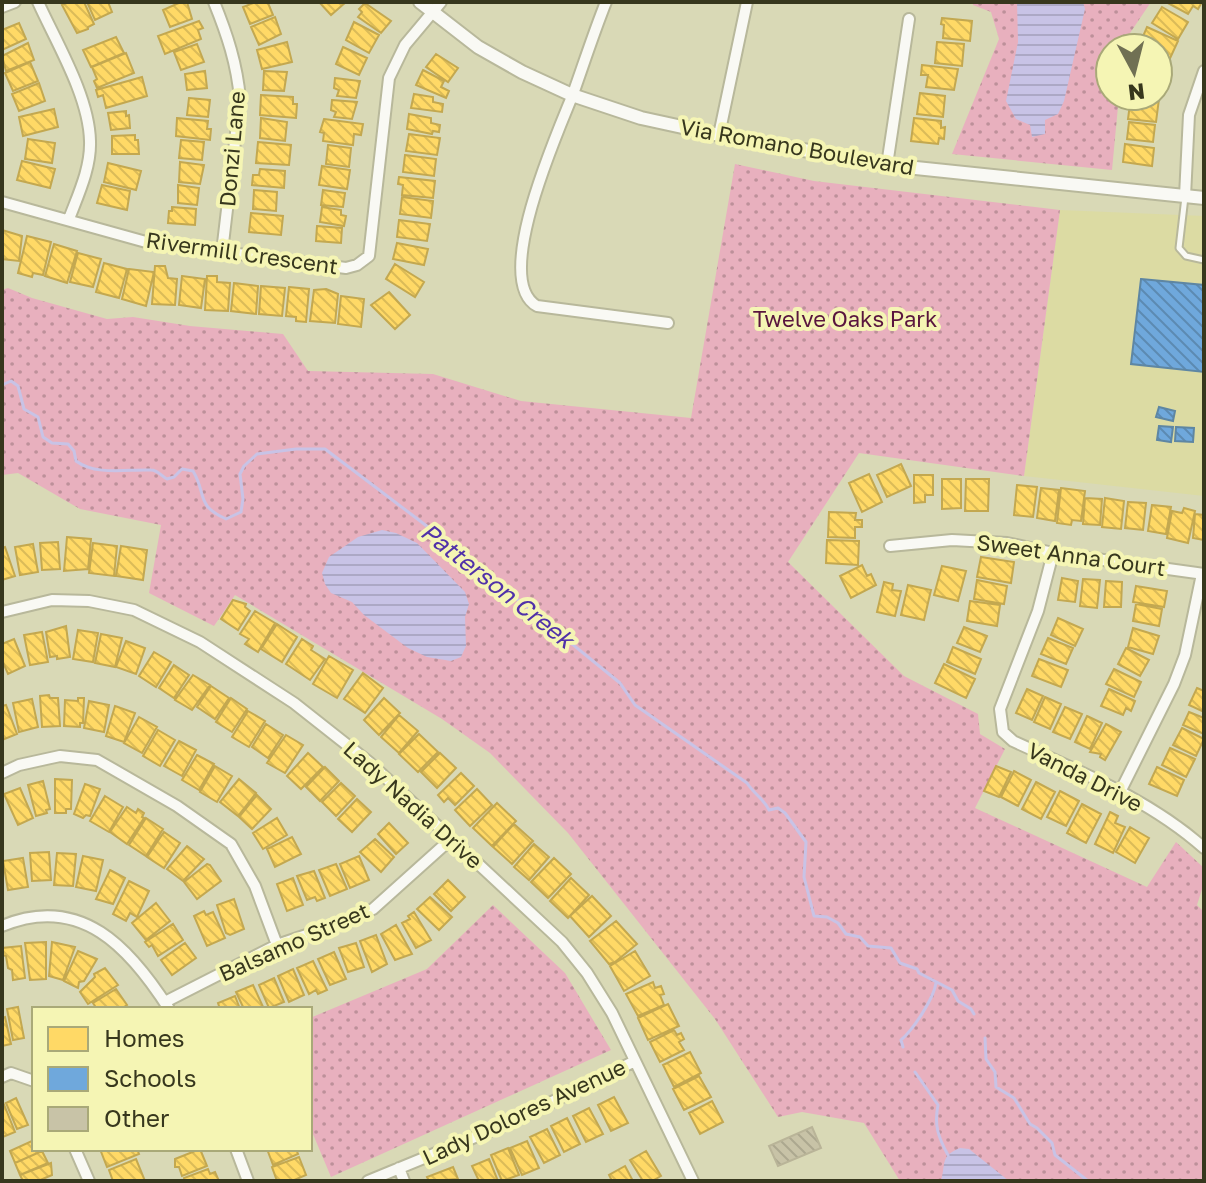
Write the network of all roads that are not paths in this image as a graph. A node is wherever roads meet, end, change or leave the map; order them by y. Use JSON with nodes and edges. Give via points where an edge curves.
{"nodes":[{"id":1,"x":15,"y":2,"type":"edge"},
{"id":2,"x":38,"y":2,"type":"edge"},
{"id":3,"x":214,"y":2,"type":"edge"},
{"id":4,"x":420,"y":2,"type":"edge"},
{"id":5,"x":606,"y":2,"type":"edge"},
{"id":6,"x":747,"y":2,"type":"edge"},
{"id":7,"x":2,"y":7,"type":"edge"},
{"id":8,"x":437,"y":7,"type":"edge"},
{"id":9,"x":909,"y":19,"type":"dead end"},
{"id":10,"x":1204,"y":71,"type":"edge"},
{"id":11,"x":572,"y":95,"type":"junction"},
{"id":12,"x":719,"y":135,"type":"junction"},
{"id":13,"x":887,"y":165,"type":"junction"},
{"id":14,"x":1185,"y":196,"type":"junction"},
{"id":15,"x":1204,"y":198,"type":"edge"},
{"id":16,"x":2,"y":202,"type":"edge"},
{"id":17,"x":69,"y":219,"type":"junction"},
{"id":18,"x":222,"y":252,"type":"junction"},
{"id":19,"x":1204,"y":260,"type":"edge"},
{"id":20,"x":668,"y":323,"type":"dead end"},
{"id":21,"x":890,"y":546,"type":"dead end"},
{"id":22,"x":1053,"y":553,"type":"junction"},
{"id":23,"x":1203,"y":574,"type":"edge"},
{"id":24,"x":2,"y":612,"type":"edge"},
{"id":25,"x":2,"y":773,"type":"edge"},
{"id":26,"x":1120,"y":792,"type":"junction"},
{"id":27,"x":451,"y":839,"type":"junction"},
{"id":28,"x":1204,"y":848,"type":"edge"},
{"id":29,"x":2,"y":926,"type":"edge"},
{"id":30,"x":277,"y":945,"type":"junction"},
{"id":31,"x":167,"y":1006,"type":"edge"},
{"id":32,"x":635,"y":1061,"type":"junction"},
{"id":33,"x":2,"y":1077,"type":"edge"},
{"id":34,"x":32,"y":1080,"type":"edge"},
{"id":35,"x":76,"y":1151,"type":"edge"},
{"id":36,"x":237,"y":1151,"type":"edge"},
{"id":37,"x":399,"y":1168,"type":"junction"},
{"id":38,"x":89,"y":1181,"type":"edge"},
{"id":39,"x":248,"y":1181,"type":"edge"},
{"id":40,"x":368,"y":1181,"type":"edge"},
{"id":41,"x":404,"y":1181,"type":"edge"},
{"id":42,"x":693,"y":1181,"type":"edge"}],
"edges":[{"from":1,"to":7,"type":"street"},
{"from":2,"to":17,"type":"street","via":[[78,90],[90,141],[87,168]]},
{"from":3,"to":18,"type":"street","name":"Donzi Lane","via":[[230,40],[240,99]]},
{"from":4,"to":8,"type":"street","name":"Via Romano Boulevard"},
{"from":5,"to":11,"type":"street"},
{"from":6,"to":12,"type":"street"},
{"from":8,"to":11,"type":"street","name":"Via Romano Boulevard","via":[[478,47]]},
{"from":8,"to":18,"type":"street","name":"Rivermill Crescent","via":[[405,45],[389,78],[369,256],[346,268]]},
{"from":9,"to":13,"type":"street"},
{"from":10,"to":14,"type":"street","via":[[1189,115]]},
{"from":11,"to":12,"type":"street","name":"Via Romano Boulevard","via":[[641,118]]},
{"from":11,"to":20,"type":"street","via":[[526,222],[521,252],[527,299],[537,306]]},
{"from":12,"to":13,"type":"street","name":"Via Romano Boulevard"},
{"from":13,"to":14,"type":"street","name":"Via Romano Boulevard"},
{"from":14,"to":15,"type":"street","name":"Via Romano Boulevard"},
{"from":14,"to":19,"type":"lane","via":[[1179,248],[1186,256]]},
{"from":16,"to":17,"type":"street","name":"Rivermill Crescent"},
{"from":17,"to":18,"type":"street","name":"Rivermill Crescent","via":[[146,242]]},
{"from":21,"to":22,"type":"street","name":"Sweet Anna Court","via":[[952,540],[1007,543]]},
{"from":22,"to":23,"type":"street","name":"Sweet Anna Court"},
{"from":22,"to":26,"type":"street","name":"Vanda Drive","via":[[1038,611],[1000,709],[1003,732]]},
{"from":23,"to":26,"type":"street","via":[[1174,684]]},
{"from":24,"to":27,"type":"street","name":"Lady Nadia Drive","via":[[52,600],[89,601],[134,610],[200,642],[294,703],[370,763]]},
{"from":25,"to":30,"type":"street","via":[[60,756],[97,760],[203,822],[231,844],[255,886]]},
{"from":26,"to":28,"type":"street","name":"Vanda Drive"},
{"from":27,"to":30,"type":"street","name":"Balsamo Street","via":[[373,909]]},
{"from":27,"to":32,"type":"street","name":"Lady Nadia Drive","via":[[562,942],[612,1013]]},
{"from":29,"to":31,"type":"street","via":[[38,917],[83,921],[120,945]]},
{"from":30,"to":31,"type":"street","name":"Balsamo Street"},
{"from":32,"to":37,"type":"street","name":"Lady Dolores Avenue","via":[[509,1123]]},
{"from":32,"to":42,"type":"street","name":"Lady Nadia Drive"},
{"from":33,"to":34,"type":"street","via":[[11,1073]]},
{"from":35,"to":38,"type":"street"},
{"from":36,"to":39,"type":"street"},
{"from":37,"to":40,"type":"street","name":"Lady Dolores Avenue"},
{"from":37,"to":41,"type":"street"}]}
